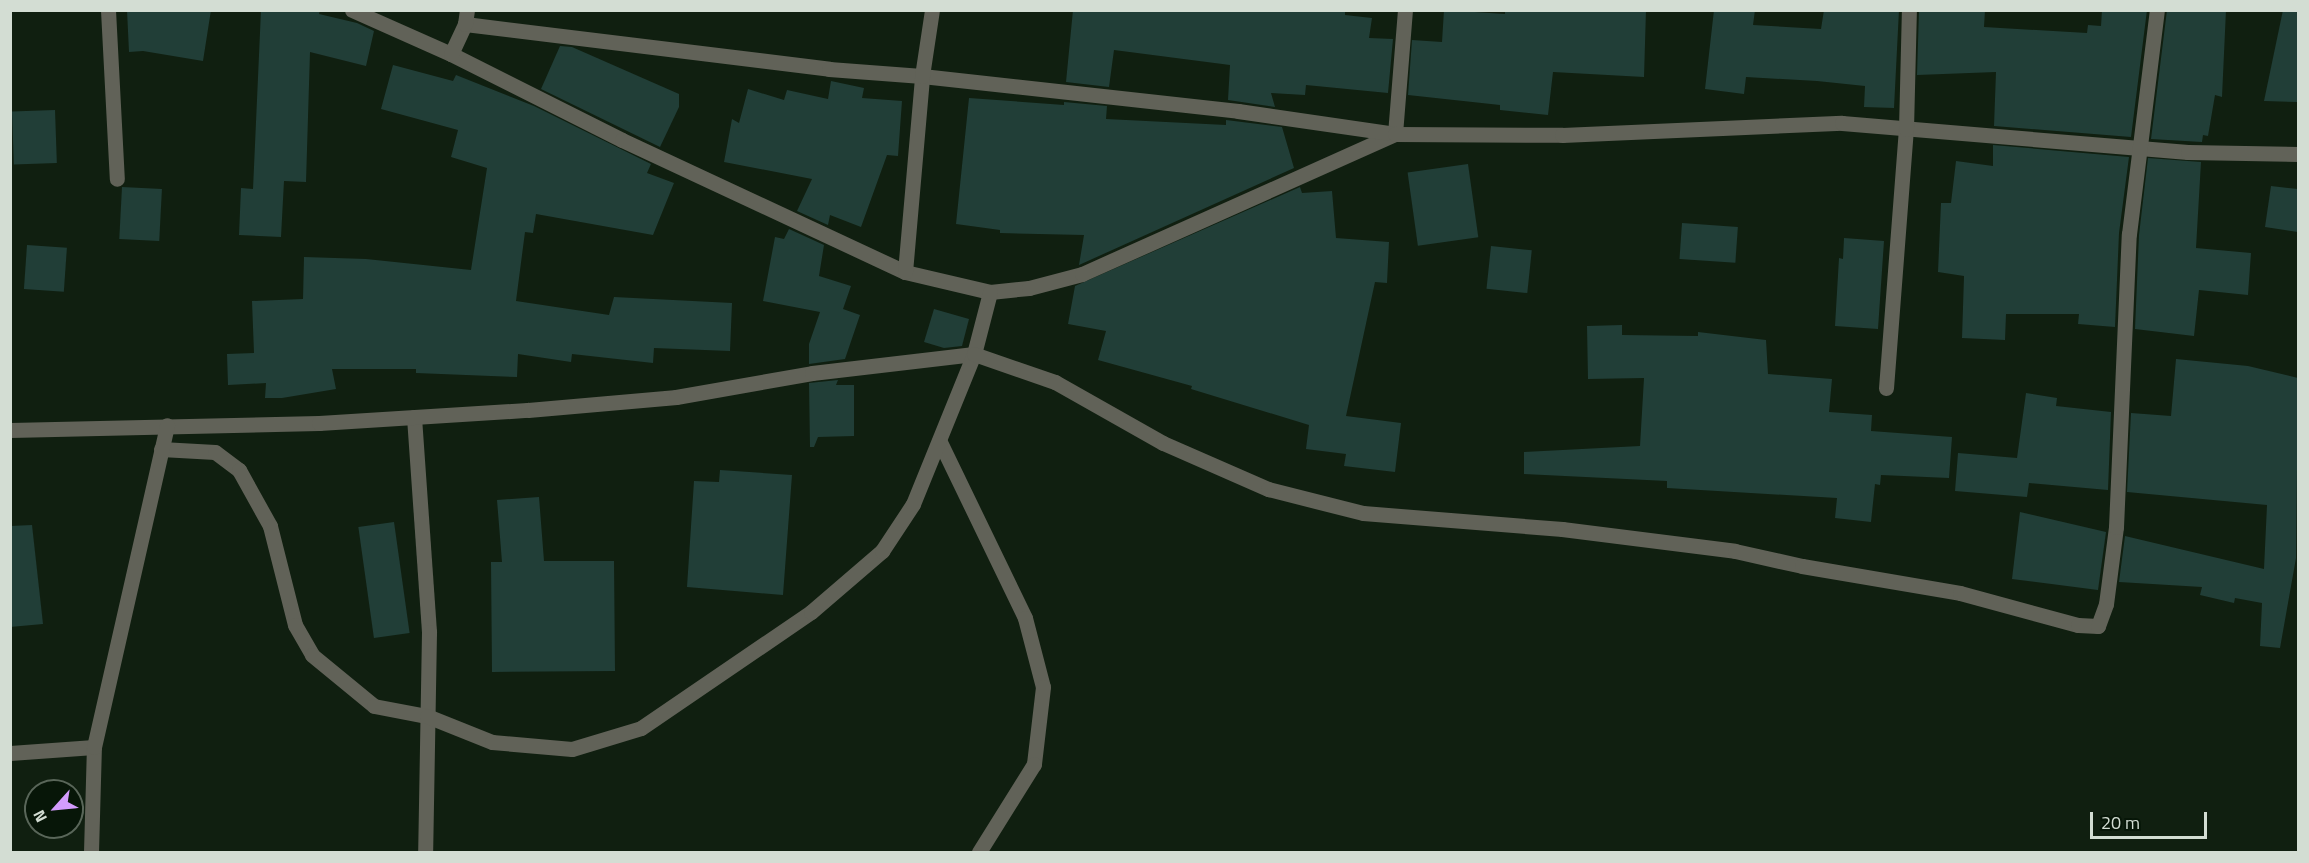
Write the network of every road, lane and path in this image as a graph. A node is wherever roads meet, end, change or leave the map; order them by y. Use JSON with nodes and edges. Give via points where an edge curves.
{"nodes":[{"id":1,"x":108,"y":10,"type":"edge"},
{"id":2,"x":352,"y":10,"type":"edge"},
{"id":3,"x":932,"y":10,"type":"edge"},
{"id":4,"x":1405,"y":10,"type":"edge"},
{"id":5,"x":1909,"y":10,"type":"edge"},
{"id":6,"x":2157,"y":10,"type":"edge"},
{"id":7,"x":466,"y":17,"type":"edge"},
{"id":8,"x":451,"y":54,"type":"junction"},
{"id":9,"x":922,"y":76,"type":"junction"},
{"id":10,"x":1906,"y":129,"type":"junction"},
{"id":11,"x":1395,"y":134,"type":"junction"},
{"id":12,"x":2140,"y":148,"type":"junction"},
{"id":13,"x":2298,"y":154,"type":"edge"},
{"id":14,"x":117,"y":179,"type":"dead end"},
{"id":15,"x":905,"y":272,"type":"junction"},
{"id":16,"x":990,"y":292,"type":"junction"},
{"id":17,"x":974,"y":354,"type":"junction"},
{"id":18,"x":1886,"y":388,"type":"dead end"},
{"id":19,"x":414,"y":417,"type":"junction"},
{"id":20,"x":167,"y":425,"type":"junction"},
{"id":21,"x":10,"y":430,"type":"edge"},
{"id":22,"x":940,"y":442,"type":"junction"},
{"id":23,"x":161,"y":449,"type":"junction"},
{"id":24,"x":427,"y":716,"type":"junction"},
{"id":25,"x":94,"y":747,"type":"junction"},
{"id":26,"x":10,"y":753,"type":"edge"},
{"id":27,"x":91,"y":852,"type":"edge"},
{"id":28,"x":425,"y":852,"type":"edge"},
{"id":29,"x":979,"y":852,"type":"edge"}],
"edges":[{"from":1,"to":14,"type":"street"},
{"from":2,"to":8,"type":"street"},
{"from":3,"to":9,"type":"street"},
{"from":4,"to":11,"type":"street"},
{"from":5,"to":10,"type":"street"},
{"from":6,"to":12,"type":"street"},
{"from":7,"to":8,"type":"street"},
{"from":7,"to":9,"type":"street","via":[[651,49]]},
{"from":8,"to":15,"type":"street","via":[[621,140]]},
{"from":9,"to":11,"type":"street","via":[[1238,111]]},
{"from":9,"to":15,"type":"street"},
{"from":10,"to":11,"type":"street","via":[[1842,123],[1562,135]]},
{"from":10,"to":12,"type":"street"},
{"from":10,"to":18,"type":"street"},
{"from":11,"to":16,"type":"street","via":[[1082,274],[1029,288]]},
{"from":12,"to":13,"type":"street"},
{"from":12,"to":17,"type":"street","via":[[2129,234],[2116,527],[2106,604],[2098,626],[2078,625],[1960,594],[1735,551],[1562,530],[1363,513],[1268,489],[1162,443],[1055,382]]},
{"from":15,"to":16,"type":"street"},
{"from":16,"to":17,"type":"street"},
{"from":17,"to":19,"type":"street","via":[[812,373],[676,397]]},
{"from":17,"to":22,"type":"street"},
{"from":19,"to":20,"type":"street"},
{"from":19,"to":24,"type":"street","via":[[429,632]]},
{"from":20,"to":21,"type":"street"},
{"from":20,"to":23,"type":"street"},
{"from":22,"to":24,"type":"street","via":[[914,504],[882,551],[811,612],[641,728],[572,749],[492,742]]},
{"from":22,"to":29,"type":"street","via":[[1025,618],[1043,687],[1034,764]]},
{"from":23,"to":24,"type":"street","via":[[215,452],[238,470],[270,526],[295,625],[312,656],[374,706]]},
{"from":23,"to":25,"type":"street"},
{"from":24,"to":28,"type":"street"},
{"from":25,"to":26,"type":"street"},
{"from":25,"to":27,"type":"street"}]}
